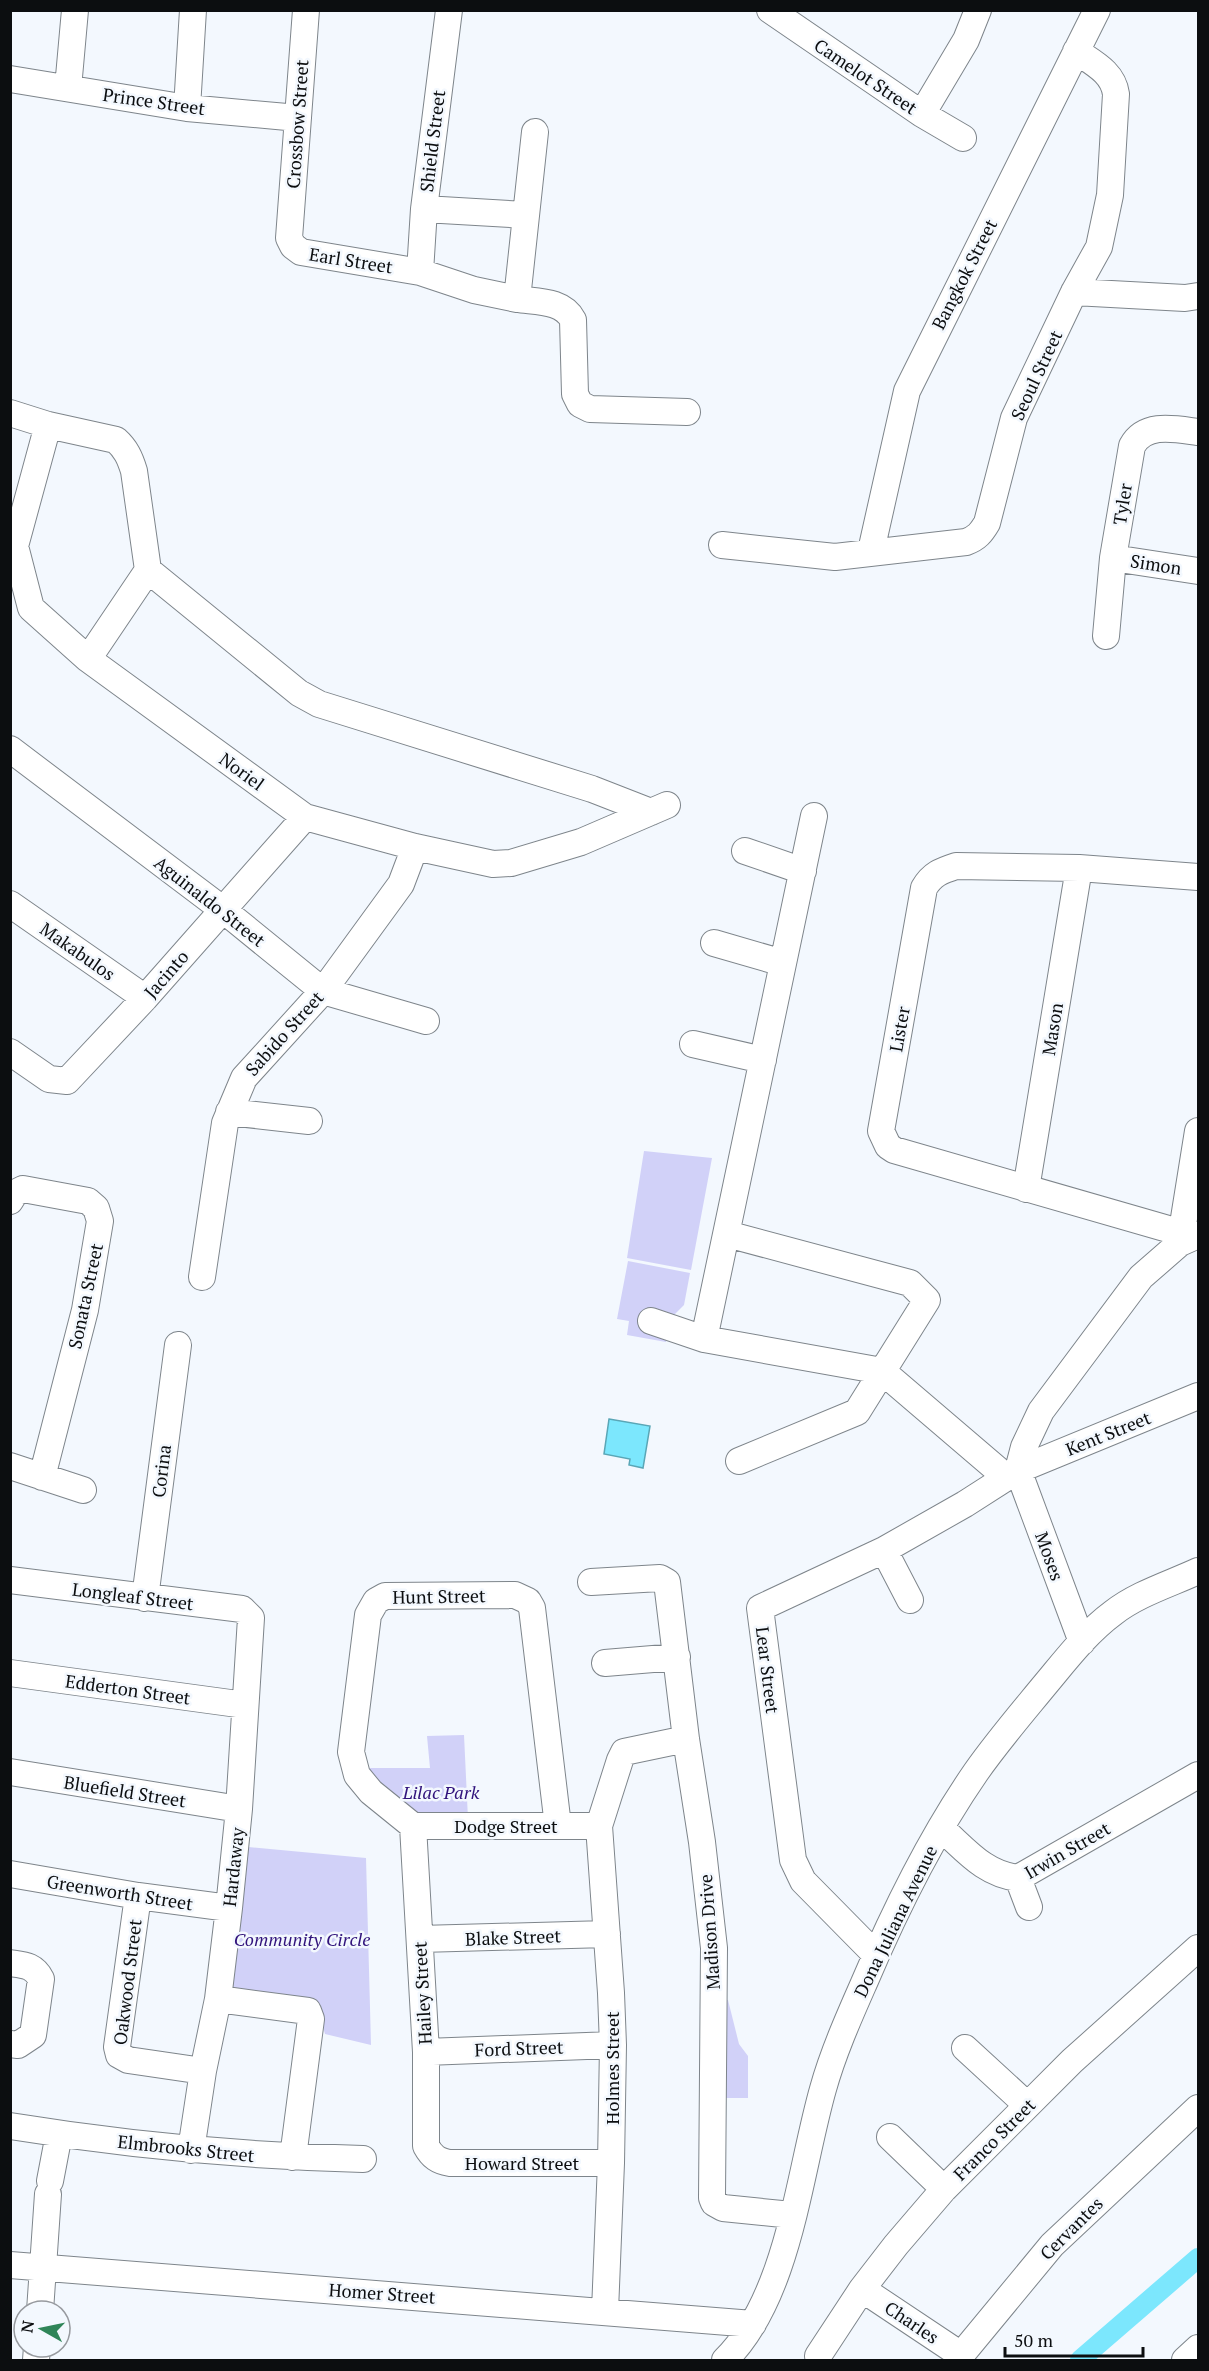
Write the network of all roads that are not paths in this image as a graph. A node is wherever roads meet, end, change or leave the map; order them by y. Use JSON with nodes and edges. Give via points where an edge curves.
{"nodes":[{"id":1,"x":75,"y":10,"type":"edge"},
{"id":2,"x":193,"y":10,"type":"edge"},
{"id":3,"x":306,"y":10,"type":"edge"},
{"id":4,"x":449,"y":10,"type":"edge"},
{"id":5,"x":770,"y":10,"type":"edge"},
{"id":6,"x":1097,"y":10,"type":"edge"},
{"id":7,"x":972,"y":14,"type":"edge"},
{"id":8,"x":1076,"y":51,"type":"junction"},
{"id":9,"x":10,"y":79,"type":"edge"},
{"id":10,"x":68,"y":88,"type":"junction"},
{"id":11,"x":187,"y":108,"type":"junction"},
{"id":12,"x":922,"y":114,"type":"junction"},
{"id":13,"x":298,"y":118,"type":"junction"},
{"id":14,"x":535,"y":132,"type":"dead end"},
{"id":15,"x":963,"y":138,"type":"dead end"},
{"id":16,"x":424,"y":209,"type":"junction"},
{"id":17,"x":526,"y":215,"type":"junction"},
{"id":18,"x":289,"y":238,"type":"joint"},
{"id":19,"x":420,"y":272,"type":"junction"},
{"id":20,"x":1074,"y":292,"type":"junction"},
{"id":21,"x":1198,"y":296,"type":"edge"},
{"id":22,"x":517,"y":299,"type":"junction"},
{"id":23,"x":687,"y":412,"type":"dead end"},
{"id":24,"x":10,"y":413,"type":"edge"},
{"id":25,"x":48,"y":425,"type":"junction"},
{"id":26,"x":1198,"y":432,"type":"edge"},
{"id":27,"x":722,"y":545,"type":"dead end"},
{"id":28,"x":871,"y":551,"type":"junction"},
{"id":29,"x":1113,"y":558,"type":"junction"},
{"id":30,"x":148,"y":570,"type":"junction"},
{"id":31,"x":1198,"y":571,"type":"edge"},
{"id":32,"x":1106,"y":636,"type":"dead end"},
{"id":33,"x":88,"y":659,"type":"junction"},
{"id":34,"x":10,"y":749,"type":"edge"},
{"id":35,"x":305,"y":816,"type":"junction"},
{"id":36,"x":814,"y":816,"type":"dead end"},
{"id":37,"x":415,"y":847,"type":"junction"},
{"id":38,"x":745,"y":850,"type":"dead end"},
{"id":39,"x":1079,"y":868,"type":"junction"},
{"id":40,"x":802,"y":871,"type":"junction"},
{"id":41,"x":1198,"y":877,"type":"edge"},
{"id":42,"x":10,"y":904,"type":"edge"},
{"id":43,"x":222,"y":909,"type":"junction"},
{"id":44,"x":714,"y":943,"type":"dead end"},
{"id":45,"x":783,"y":963,"type":"junction"},
{"id":46,"x":323,"y":991,"type":"junction"},
{"id":47,"x":145,"y":998,"type":"junction"},
{"id":48,"x":426,"y":1021,"type":"dead end"},
{"id":49,"x":693,"y":1044,"type":"dead end"},
{"id":50,"x":10,"y":1052,"type":"edge"},
{"id":51,"x":763,"y":1060,"type":"junction"},
{"id":52,"x":229,"y":1112,"type":"junction"},
{"id":53,"x":309,"y":1120,"type":"dead end"},
{"id":54,"x":1198,"y":1131,"type":"edge"},
{"id":55,"x":1026,"y":1189,"type":"junction"},
{"id":56,"x":10,"y":1201,"type":"edge"},
{"id":57,"x":727,"y":1234,"type":"junction"},
{"id":58,"x":1187,"y":1237,"type":"edge"},
{"id":59,"x":202,"y":1276,"type":"dead end"},
{"id":60,"x":651,"y":1321,"type":"dead end"},
{"id":61,"x":704,"y":1339,"type":"junction"},
{"id":62,"x":178,"y":1345,"type":"dead end"},
{"id":63,"x":882,"y":1371,"type":"junction"},
{"id":64,"x":1198,"y":1396,"type":"edge"},
{"id":65,"x":739,"y":1461,"type":"dead end"},
{"id":66,"x":10,"y":1466,"type":"edge"},
{"id":67,"x":1012,"y":1473,"type":"junction"},
{"id":68,"x":42,"y":1477,"type":"junction"},
{"id":69,"x":83,"y":1490,"type":"dead end"},
{"id":70,"x":884,"y":1550,"type":"junction"},
{"id":71,"x":1198,"y":1571,"type":"edge"},
{"id":72,"x":10,"y":1580,"type":"edge"},
{"id":73,"x":591,"y":1582,"type":"dead end"},
{"id":74,"x":145,"y":1598,"type":"junction"},
{"id":75,"x":910,"y":1600,"type":"dead end"},
{"id":76,"x":251,"y":1618,"type":"joint"},
{"id":77,"x":1082,"y":1642,"type":"junction"},
{"id":78,"x":677,"y":1657,"type":"junction"},
{"id":79,"x":605,"y":1663,"type":"dead end"},
{"id":80,"x":10,"y":1673,"type":"edge"},
{"id":81,"x":245,"y":1705,"type":"junction"},
{"id":82,"x":686,"y":1739,"type":"junction"},
{"id":83,"x":10,"y":1772,"type":"edge"},
{"id":84,"x":1198,"y":1775,"type":"edge"},
{"id":85,"x":239,"y":1809,"type":"junction"},
{"id":86,"x":413,"y":1826,"type":"junction"},
{"id":87,"x":558,"y":1826,"type":"junction"},
{"id":88,"x":599,"y":1826,"type":"junction"},
{"id":89,"x":941,"y":1828,"type":"junction"},
{"id":90,"x":10,"y":1874,"type":"edge"},
{"id":91,"x":1018,"y":1878,"type":"junction"},
{"id":92,"x":138,"y":1896,"type":"junction"},
{"id":93,"x":1029,"y":1907,"type":"dead end"},
{"id":94,"x":229,"y":1908,"type":"junction"},
{"id":95,"x":607,"y":1934,"type":"junction"},
{"id":96,"x":420,"y":1939,"type":"junction"},
{"id":97,"x":1198,"y":1948,"type":"edge"},
{"id":98,"x":876,"y":1955,"type":"junction"},
{"id":99,"x":10,"y":1963,"type":"edge"},
{"id":100,"x":218,"y":1998,"type":"junction"},
{"id":101,"x":10,"y":2044,"type":"edge"},
{"id":102,"x":613,"y":2044,"type":"junction"},
{"id":103,"x":965,"y":2048,"type":"dead end"},
{"id":104,"x":426,"y":2052,"type":"junction"},
{"id":105,"x":203,"y":2071,"type":"junction"},
{"id":106,"x":1027,"y":2105,"type":"junction"},
{"id":107,"x":1198,"y":2108,"type":"edge"},
{"id":108,"x":10,"y":2126,"type":"edge"},
{"id":109,"x":59,"y":2134,"type":"junction"},
{"id":110,"x":890,"y":2137,"type":"dead end"},
{"id":111,"x":191,"y":2150,"type":"junction"},
{"id":112,"x":293,"y":2157,"type":"junction"},
{"id":113,"x":434,"y":2158,"type":"joint"},
{"id":114,"x":363,"y":2159,"type":"dead end"},
{"id":115,"x":611,"y":2163,"type":"junction"},
{"id":116,"x":944,"y":2189,"type":"junction"},
{"id":117,"x":792,"y":2215,"type":"junction"},
{"id":118,"x":10,"y":2265,"type":"edge"},
{"id":119,"x":43,"y":2267,"type":"junction"},
{"id":120,"x":862,"y":2289,"type":"junction"},
{"id":121,"x":41,"y":2299,"type":"edge"},
{"id":122,"x":605,"y":2311,"type":"junction"},
{"id":123,"x":753,"y":2324,"type":"junction"},
{"id":124,"x":1198,"y":2348,"type":"edge"},
{"id":125,"x":818,"y":2356,"type":"dead end"},
{"id":126,"x":959,"y":2358,"type":"edge"},
{"id":127,"x":725,"y":2361,"type":"edge"},
{"id":128,"x":1185,"y":2361,"type":"edge"}],
"edges":[{"from":1,"to":10,"type":"street"},
{"from":2,"to":11,"type":"street"},
{"from":3,"to":13,"type":"street","name":"Crossbow Street"},
{"from":4,"to":16,"type":"street","name":"Shield Street"},
{"from":5,"to":12,"type":"street","name":"Camelot Street"},
{"from":6,"to":8,"type":"street","name":"Bangkok Street"},
{"from":7,"to":12,"type":"street","via":[[966,40]]},
{"from":8,"to":20,"type":"street","name":"Seoul Street","via":[[1110,75],[1116,94],[1106,222],[1099,247]]},
{"from":8,"to":28,"type":"street","name":"Bangkok Street","via":[[907,391]]},
{"from":9,"to":10,"type":"street","name":"Prince Street"},
{"from":10,"to":11,"type":"street","name":"Prince Street"},
{"from":11,"to":13,"type":"street","name":"Prince Street"},
{"from":12,"to":15,"type":"street","name":"Camelot Street"},
{"from":13,"to":18,"type":"street","name":"Crossbow Street"},
{"from":14,"to":17,"type":"street"},
{"from":16,"to":17,"type":"street"},
{"from":16,"to":19,"type":"street","name":"Shield Street"},
{"from":17,"to":22,"type":"street"},
{"from":18,"to":19,"type":"street","name":"Earl Street","via":[[301,252]]},
{"from":19,"to":22,"type":"street","name":"Earl Street"},
{"from":20,"to":21,"type":"street"},
{"from":20,"to":28,"type":"street","name":"Seoul Street","via":[[1014,418],[982,532],[966,542]]},
{"from":22,"to":23,"type":"street","name":"Earl Street","via":[[563,307],[570,313],[575,394],[580,404],[590,409]]},
{"from":24,"to":25,"type":"street"},
{"from":25,"to":30,"type":"street","via":[[116,440],[129,456]]},
{"from":25,"to":33,"type":"street","name":"Noriel","via":[[15,546],[31,608]]},
{"from":26,"to":29,"type":"street","name":"Tyler","via":[[1148,430],[1137,437],[1132,446]]},
{"from":27,"to":28,"type":"street","name":"Seoul Street","via":[[835,557]]},
{"from":29,"to":31,"type":"street","name":"Simon"},
{"from":29,"to":32,"type":"street","name":"Tyler"},
{"from":30,"to":33,"type":"street"},
{"from":30,"to":37,"type":"street","name":"Noriel","via":[[299,693],[319,704],[659,808],[581,842],[511,863],[494,864]]},
{"from":33,"to":35,"type":"street","name":"Noriel"},
{"from":34,"to":43,"type":"street","name":"Aguinaldo Street"},
{"from":35,"to":37,"type":"street","name":"Noriel"},
{"from":35,"to":43,"type":"street","name":"Jacinto"},
{"from":36,"to":40,"type":"street"},
{"from":37,"to":46,"type":"street","name":"Sabido Street","via":[[401,884]]},
{"from":38,"to":40,"type":"street"},
{"from":39,"to":41,"type":"street","name":"Lister"},
{"from":39,"to":55,"type":"street","name":"Mason"},
{"from":39,"to":55,"type":"street","name":"Lister","via":[[956,866],[929,879],[924,888],[881,1131],[894,1150]]},
{"from":40,"to":45,"type":"street"},
{"from":42,"to":47,"type":"street","name":"Makabulos"},
{"from":43,"to":46,"type":"street","name":"Aguinaldo Street"},
{"from":43,"to":47,"type":"street","name":"Jacinto"},
{"from":44,"to":45,"type":"street"},
{"from":45,"to":51,"type":"street"},
{"from":46,"to":48,"type":"street","name":"Aguinaldo Street"},
{"from":46,"to":52,"type":"street","name":"Sabido Street","via":[[244,1077]]},
{"from":47,"to":50,"type":"street","name":"Jacinto","via":[[68,1080],[49,1079]]},
{"from":49,"to":51,"type":"street"},
{"from":51,"to":57,"type":"street"},
{"from":52,"to":53,"type":"street"},
{"from":52,"to":59,"type":"street","name":"Sabido Street"},
{"from":54,"to":58,"type":"street"},
{"from":55,"to":58,"type":"street","name":"Lister"},
{"from":56,"to":68,"type":"street","name":"Sonata Street","via":[[23,1189],[88,1201],[96,1208],[100,1221],[85,1310]]},
{"from":57,"to":61,"type":"street"},
{"from":57,"to":63,"type":"street","via":[[910,1283],[927,1300]]},
{"from":58,"to":67,"type":"street","via":[[1141,1277],[1041,1411]]},
{"from":60,"to":61,"type":"street"},
{"from":61,"to":63,"type":"street"},
{"from":62,"to":74,"type":"street","name":"Corina"},
{"from":63,"to":65,"type":"street","via":[[857,1412]]},
{"from":63,"to":67,"type":"street"},
{"from":64,"to":67,"type":"street","name":"Kent Street"},
{"from":66,"to":68,"type":"street"},
{"from":67,"to":70,"type":"street","name":"Lear Street"},
{"from":67,"to":77,"type":"street","name":"Moses"},
{"from":68,"to":69,"type":"street"},
{"from":70,"to":75,"type":"street"},
{"from":70,"to":98,"type":"street","name":"Lear Street","via":[[760,1608],[793,1860],[803,1881]]},
{"from":71,"to":77,"type":"street","name":"Dona Juliana Avenue","via":[[1113,1612]]},
{"from":72,"to":74,"type":"street","name":"Longleaf Street"},
{"from":73,"to":78,"type":"street","name":"Madison Drive","via":[[660,1578],[667,1582]]},
{"from":74,"to":76,"type":"street","name":"Longleaf Street","via":[[242,1610]]},
{"from":76,"to":81,"type":"street","name":"Hardaway"},
{"from":77,"to":89,"type":"street","name":"Dona Juliana Avenue","via":[[1008,1728]]},
{"from":78,"to":79,"type":"street"},
{"from":78,"to":82,"type":"street","name":"Madison Drive"},
{"from":80,"to":81,"type":"street","name":"Edderton Street"},
{"from":81,"to":85,"type":"street","name":"Hardaway"},
{"from":82,"to":88,"type":"street","via":[[624,1752]]},
{"from":82,"to":117,"type":"street","name":"Madison Drive","via":[[714,1948],[712,2198],[723,2208]]},
{"from":83,"to":85,"type":"street","name":"Bluefield Street"},
{"from":84,"to":91,"type":"street","name":"Irwin Street"},
{"from":85,"to":94,"type":"street","name":"Hardaway"},
{"from":86,"to":87,"type":"street","name":"Dodge Street"},
{"from":86,"to":87,"type":"street","name":"Hunt Street","via":[[370,1792],[357,1775],[351,1752],[368,1616],[376,1601],[385,1596],[515,1595],[528,1601],[532,1608]]},
{"from":86,"to":96,"type":"street","name":"Hailey Street"},
{"from":87,"to":88,"type":"street","name":"Dodge Street"},
{"from":88,"to":95,"type":"street","name":"Holmes Street"},
{"from":89,"to":91,"type":"street","name":"Irwin Street","via":[[990,1871]]},
{"from":89,"to":98,"type":"street","name":"Dona Juliana Avenue"},
{"from":90,"to":92,"type":"street","name":"Greenworth Street"},
{"from":91,"to":93,"type":"street"},
{"from":92,"to":94,"type":"street","name":"Greenworth Street"},
{"from":92,"to":105,"type":"street","name":"Oakwood Street","via":[[119,2055],[128,2060]]},
{"from":94,"to":100,"type":"street","name":"Hardaway"},
{"from":95,"to":96,"type":"street","name":"Blake Street"},
{"from":95,"to":102,"type":"street","name":"Holmes Street"},
{"from":96,"to":104,"type":"street","name":"Hailey Street"},
{"from":97,"to":106,"type":"street","name":"Franco Street"},
{"from":98,"to":117,"type":"street","name":"Dona Juliana Avenue","via":[[823,2088]]},
{"from":99,"to":101,"type":"street","via":[[30,1966],[41,1978],[33,2035],[18,2045]]},
{"from":100,"to":105,"type":"street","name":"Hardaway"},
{"from":100,"to":112,"type":"street","via":[[308,2011]]},
{"from":102,"to":104,"type":"street","name":"Ford Street"},
{"from":102,"to":115,"type":"street","name":"Holmes Street"},
{"from":103,"to":106,"type":"street"},
{"from":104,"to":113,"type":"street","name":"Hailey Street","via":[[426,2146]]},
{"from":105,"to":111,"type":"street","name":"Hardaway"},
{"from":106,"to":116,"type":"street","name":"Franco Street"},
{"from":107,"to":126,"type":"street","name":"Cervantes","via":[[1052,2245]]},
{"from":108,"to":109,"type":"street","name":"Elmbrooks Street"},
{"from":109,"to":111,"type":"street","name":"Elmbrooks Street"},
{"from":109,"to":119,"type":"street","via":[[49,2187]]},
{"from":110,"to":116,"type":"street"},
{"from":111,"to":112,"type":"street","name":"Elmbrooks Street"},
{"from":112,"to":114,"type":"street","name":"Elmbrooks Street"},
{"from":113,"to":115,"type":"street","name":"Howard Street","via":[[450,2163]]},
{"from":115,"to":122,"type":"street","name":"Holmes Street"},
{"from":116,"to":120,"type":"street","name":"Franco Street"},
{"from":117,"to":123,"type":"street","name":"Dona Juliana Avenue","via":[[776,2274]]},
{"from":118,"to":119,"type":"street","name":"Homer Street"},
{"from":119,"to":121,"type":"street"},
{"from":119,"to":122,"type":"street","name":"Homer Street"},
{"from":120,"to":125,"type":"street","name":"Franco Street"},
{"from":120,"to":126,"type":"street","name":"Charles"},
{"from":122,"to":123,"type":"street","name":"Homer Street"},
{"from":123,"to":127,"type":"street","name":"Dona Juliana Avenue"},
{"from":124,"to":128,"type":"street"}]}
